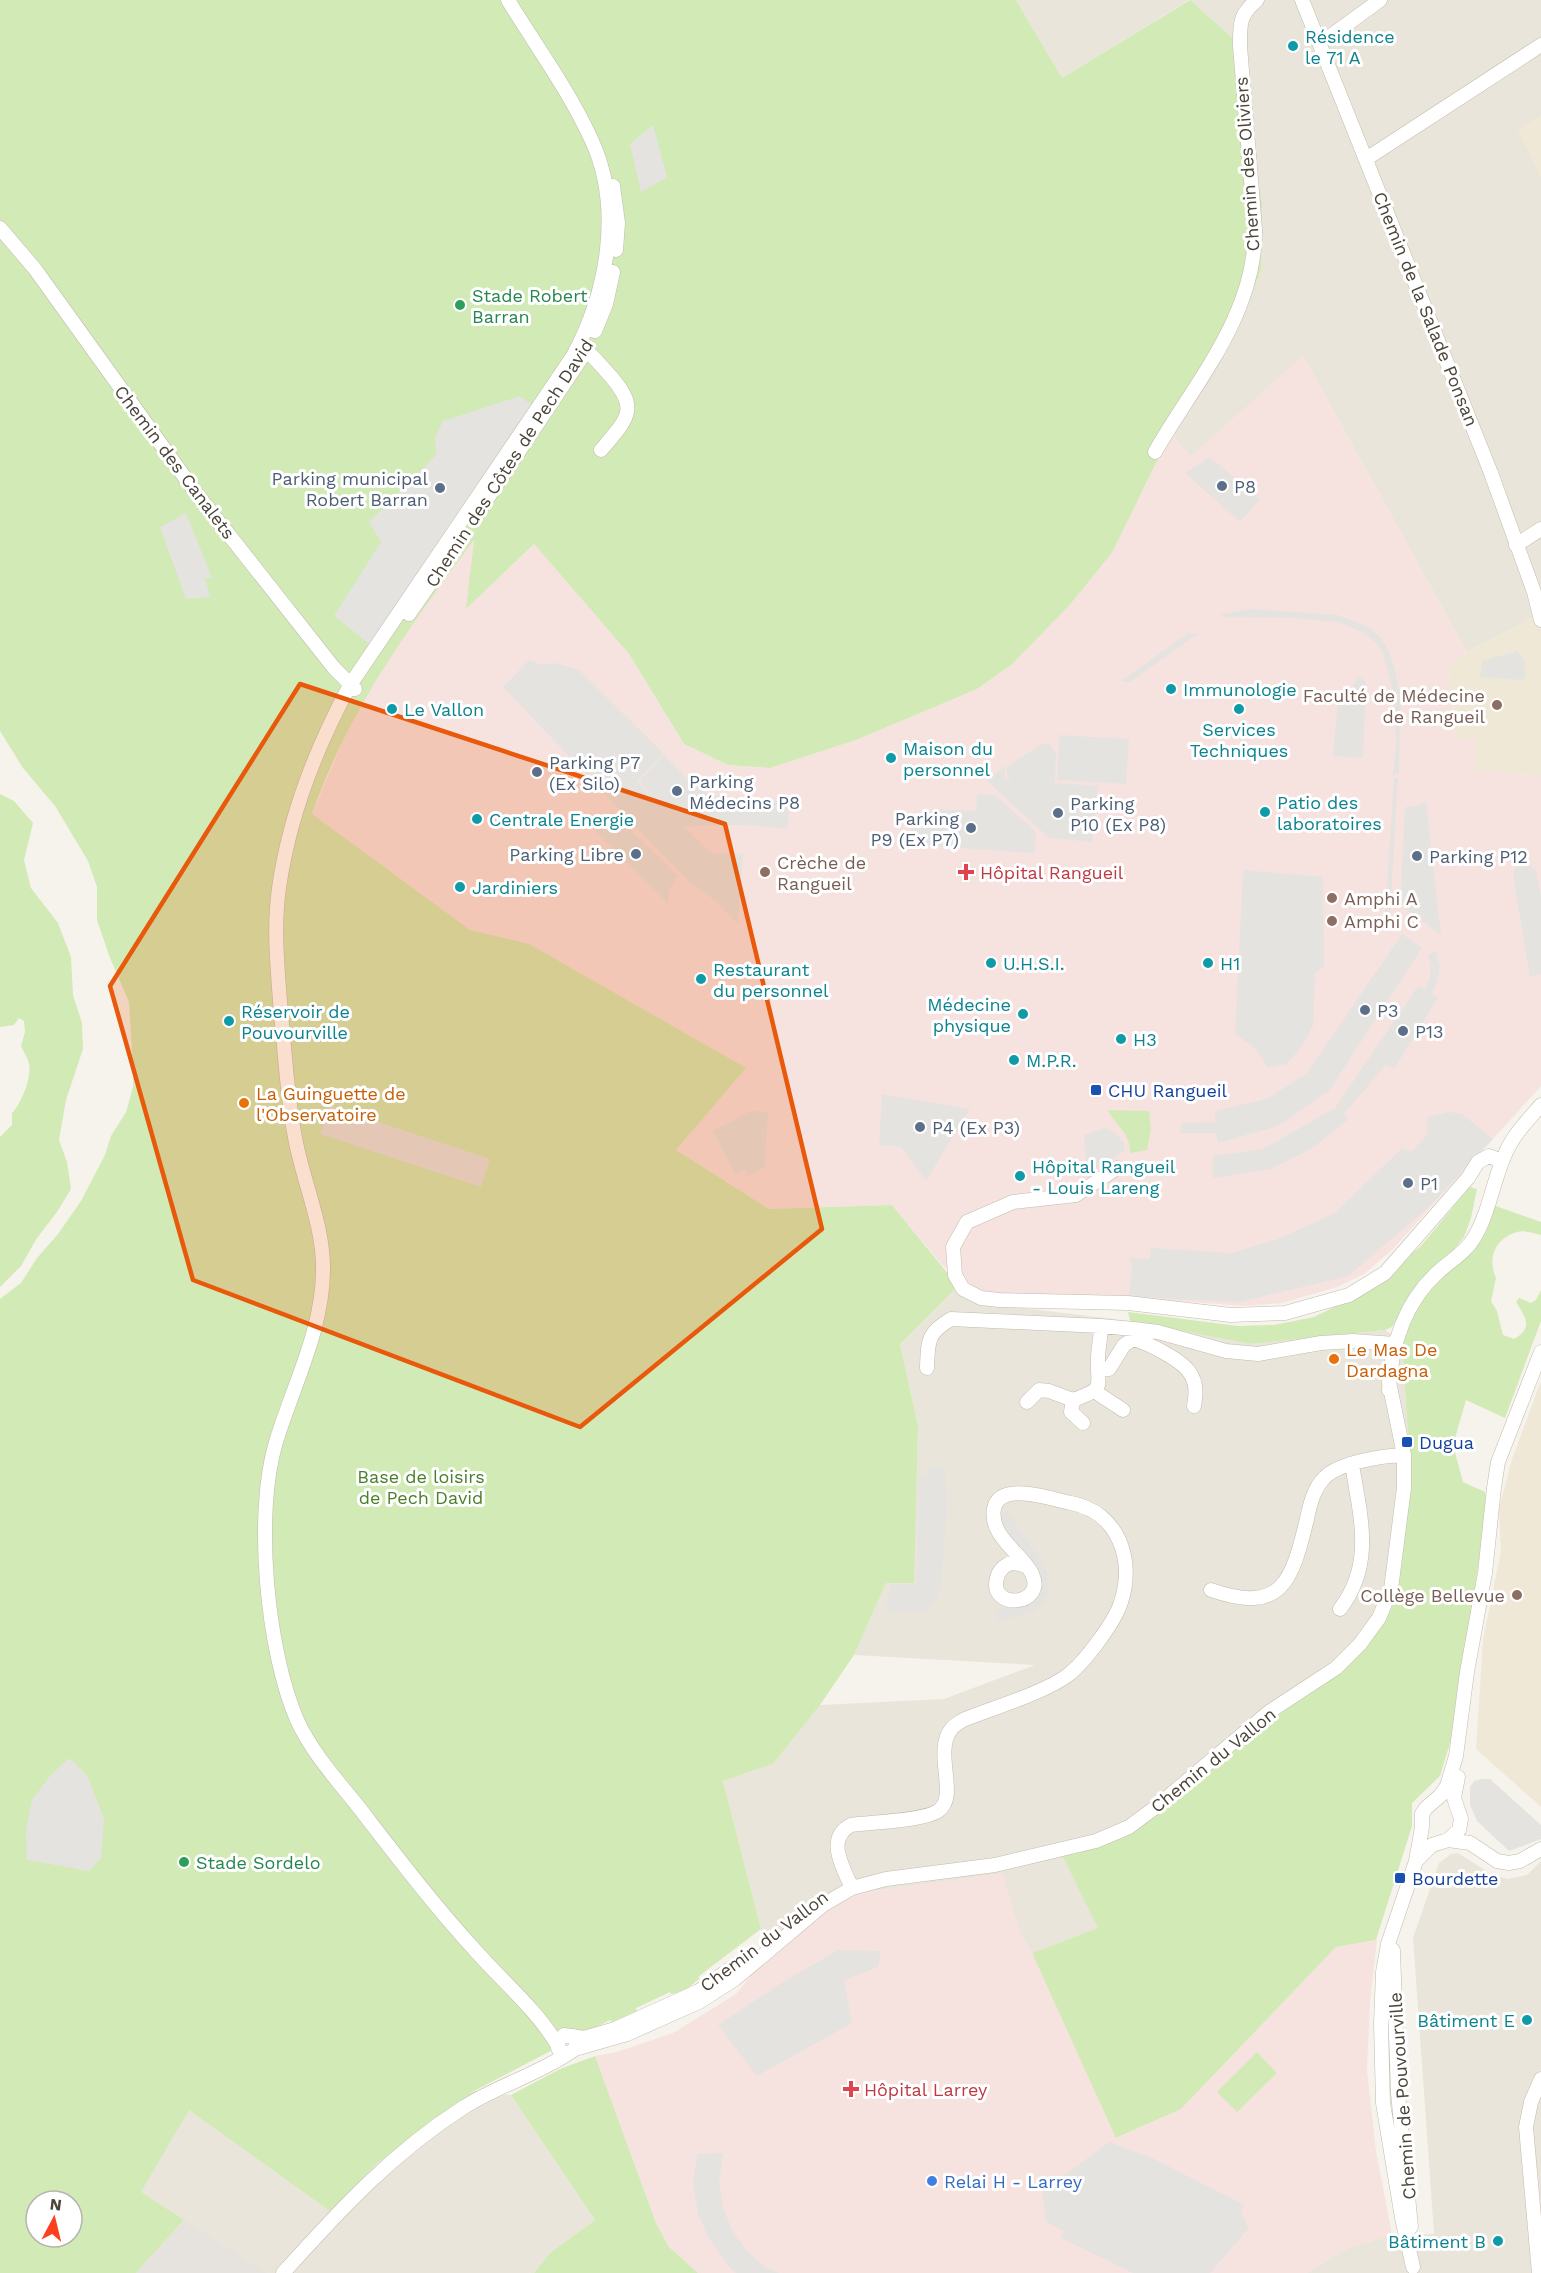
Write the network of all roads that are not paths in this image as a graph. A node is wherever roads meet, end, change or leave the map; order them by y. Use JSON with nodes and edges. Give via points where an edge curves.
{"nodes":[{"id":1,"x":508,"y":0,"type":"edge"},
{"id":2,"x":518,"y":0,"type":"edge"},
{"id":3,"x":1257,"y":0,"type":"edge"},
{"id":4,"x":1302,"y":0,"type":"edge"},
{"id":5,"x":1380,"y":0,"type":"edge"},
{"id":6,"x":1319,"y":41,"type":"junction"},
{"id":7,"x":1541,"y":45,"type":"edge"},
{"id":8,"x":1366,"y":159,"type":"junction"},
{"id":9,"x":0,"y":228,"type":"edge"},
{"id":10,"x":583,"y":347,"type":"junction"},
{"id":11,"x":601,"y":450,"type":"dead end"},
{"id":12,"x":1155,"y":452,"type":"dead end"},
{"id":13,"x":1541,"y":529,"type":"edge"},
{"id":14,"x":1516,"y":545,"type":"junction"},
{"id":15,"x":1541,"y":620,"type":"edge"},
{"id":16,"x":353,"y":688,"type":"junction"},
{"id":17,"x":1541,"y":1095,"type":"edge"},
{"id":18,"x":1541,"y":1105,"type":"edge"},
{"id":19,"x":1117,"y":1167,"type":"dead end"},
{"id":20,"x":1496,"y":1167,"type":"junction"},
{"id":21,"x":1101,"y":1326,"type":"junction"},
{"id":22,"x":1395,"y":1344,"type":"junction"},
{"id":23,"x":1541,"y":1352,"type":"edge"},
{"id":24,"x":927,"y":1368,"type":"dead end"},
{"id":25,"x":1099,"y":1370,"type":"junction"},
{"id":26,"x":1094,"y":1391,"type":"junction"},
{"id":27,"x":1073,"y":1400,"type":"junction"},
{"id":28,"x":1027,"y":1402,"type":"dead end"},
{"id":29,"x":1194,"y":1406,"type":"dead end"},
{"id":30,"x":1123,"y":1410,"type":"dead end"},
{"id":31,"x":1083,"y":1423,"type":"dead end"},
{"id":32,"x":1399,"y":1455,"type":"junction"},
{"id":33,"x":1352,"y":1464,"type":"junction"},
{"id":34,"x":1005,"y":1542,"type":"junction"},
{"id":35,"x":1026,"y":1566,"type":"junction"},
{"id":36,"x":1003,"y":1568,"type":"junction"},
{"id":37,"x":1211,"y":1590,"type":"dead end"},
{"id":38,"x":1340,"y":1609,"type":"dead end"},
{"id":39,"x":1463,"y":1706,"type":"junction"},
{"id":40,"x":1434,"y":1803,"type":"junction"},
{"id":41,"x":1456,"y":1807,"type":"junction"},
{"id":42,"x":1461,"y":1826,"type":"junction"},
{"id":43,"x":1422,"y":1827,"type":"junction"},
{"id":44,"x":1444,"y":1841,"type":"junction"},
{"id":45,"x":1470,"y":1843,"type":"junction"},
{"id":46,"x":1541,"y":1849,"type":"edge"},
{"id":47,"x":1416,"y":1861,"type":"junction"},
{"id":48,"x":850,"y":1885,"type":"junction"},
{"id":49,"x":566,"y":2044,"type":"junction"},
{"id":50,"x":1541,"y":2079,"type":"edge"},
{"id":51,"x":1539,"y":2267,"type":"edge"},
{"id":52,"x":1413,"y":2270,"type":"edge"},
{"id":53,"x":283,"y":2273,"type":"edge"}],
"edges":[{"from":1,"to":10,"type":"street","name":"Chemin des Côtes de Pech David","via":[[592,141],[601,170],[608,227],[606,259]]},
{"from":2,"to":10,"type":"street","name":"Chemin des Côtes de Pech David","via":[[590,117],[610,167],[618,223],[616,251],[606,304]]},
{"from":3,"to":12,"type":"street","name":"Chemin des Oliviers","via":[[1240,20],[1255,229],[1252,268],[1220,348]]},
{"from":4,"to":6,"type":"street","name":"Chemin de la Salade Ponsan"},
{"from":5,"to":6,"type":"street"},
{"from":6,"to":8,"type":"street","name":"Chemin de la Salade Ponsan"},
{"from":7,"to":8,"type":"street"},
{"from":8,"to":14,"type":"street","name":"Chemin de la Salade Ponsan","via":[[1491,472]]},
{"from":9,"to":16,"type":"street","name":"Chemin des Canalets","via":[[35,269],[196,493]]},
{"from":10,"to":11,"type":"street","via":[[620,387],[628,405],[620,428]]},
{"from":10,"to":16,"type":"street","name":"Chemin des Côtes de Pech David"},
{"from":13,"to":14,"type":"street"},
{"from":14,"to":15,"type":"street","name":"Chemin de la Salade Ponsan"},
{"from":16,"to":49,"type":"street","name":"Chemin des Côtes de Pech David","via":[[323,743],[303,792],[285,855],[276,924],[290,1107],[323,1269],[318,1310],[275,1445],[267,1492],[265,1533],[271,1610],[290,1702],[309,1741],[446,1917]]},
{"from":17,"to":20,"type":"street","name":"Chemin du Vallon","via":[[1503,1139]]},
{"from":18,"to":20,"type":"street","name":"Chemin du Vallon"},
{"from":19,"to":20,"type":"street","via":[[1076,1195],[1013,1202],[967,1222],[952,1246],[955,1275],[963,1288],[981,1298],[999,1300],[1128,1303],[1231,1315],[1285,1313],[1349,1295],[1385,1273],[1478,1162],[1489,1156]]},
{"from":20,"to":22,"type":"street","name":"Chemin du Vallon","via":[[1473,1241],[1420,1290]]},
{"from":21,"to":22,"type":"street","via":[[1158,1332],[1226,1352],[1258,1354],[1321,1343]]},
{"from":21,"to":24,"type":"street","via":[[951,1319],[935,1328],[928,1342]]},
{"from":21,"to":25,"type":"street"},
{"from":22,"to":32,"type":"street","name":"Chemin du Vallon","via":[[1388,1404]]},
{"from":23,"to":39,"type":"street","name":"Chemin de Pouvourville","via":[[1498,1462]]},
{"from":25,"to":26,"type":"street","via":[[1100,1382]]},
{"from":25,"to":29,"type":"street","via":[[1109,1370],[1124,1345],[1133,1339],[1147,1343],[1190,1372],[1196,1389]]},
{"from":26,"to":27,"type":"street"},
{"from":26,"to":30,"type":"street"},
{"from":27,"to":28,"type":"street","via":[[1039,1390]]},
{"from":27,"to":31,"type":"street","via":[[1071,1412]]},
{"from":32,"to":33,"type":"street"},
{"from":32,"to":48,"type":"street","name":"Chemin du Vallon","via":[[1404,1504],[1389,1595],[1379,1618],[1336,1668],[1256,1722],[1141,1819],[1114,1834],[975,1868]]},
{"from":33,"to":37,"type":"street","via":[[1335,1469],[1317,1487],[1295,1564],[1280,1588],[1258,1599],[1233,1598]]},
{"from":33,"to":38,"type":"street","via":[[1363,1536],[1362,1559],[1358,1579]]},
{"from":34,"to":35,"type":"street"},
{"from":34,"to":36,"type":"street"},
{"from":34,"to":48,"type":"street","via":[[993,1512],[1001,1497],[1011,1492],[1080,1504],[1097,1513],[1111,1526],[1122,1545],[1125,1580],[1116,1616],[1066,1676],[952,1728],[943,1758],[946,1802],[939,1810],[926,1816],[845,1828],[837,1839],[837,1847]]},
{"from":35,"to":36,"type":"street","via":[[1014,1563]]},
{"from":35,"to":36,"type":"street","via":[[1033,1576],[1033,1588],[1026,1598],[1014,1601],[1002,1596],[996,1585]]},
{"from":39,"to":40,"type":"street","name":"Chemin de Pouvourville","via":[[1452,1771]]},
{"from":39,"to":41,"type":"street","name":"Chemin de Pouvourville","via":[[1464,1752],[1455,1788]]},
{"from":40,"to":41,"type":"street","via":[[1448,1802]]},
{"from":40,"to":43,"type":"street","name":"Chemin de Pouvourville","via":[[1422,1814]]},
{"from":41,"to":42,"type":"street","name":"Chemin de Pouvourville"},
{"from":42,"to":44,"type":"street","name":"Chemin de Pouvourville"},
{"from":42,"to":45,"type":"street"},
{"from":43,"to":44,"type":"street","via":[[1430,1838]]},
{"from":43,"to":47,"type":"street","name":"Chemin de Pouvourville"},
{"from":44,"to":45,"type":"street"},
{"from":44,"to":47,"type":"street","name":"Chemin de Pouvourville","via":[[1432,1845]]},
{"from":45,"to":46,"type":"street","via":[[1497,1861],[1509,1863]]},
{"from":47,"to":52,"type":"street","name":"Chemin de Pouvourville","via":[[1388,1944],[1381,2002],[1383,2103]]},
{"from":48,"to":49,"type":"street","name":"Chemin du Vallon","via":[[716,1992],[627,2034]]},
{"from":49,"to":53,"type":"street","via":[[543,2068],[467,2105],[395,2158],[345,2205]]},
{"from":50,"to":51,"type":"street","via":[[1526,2127]]}]}
